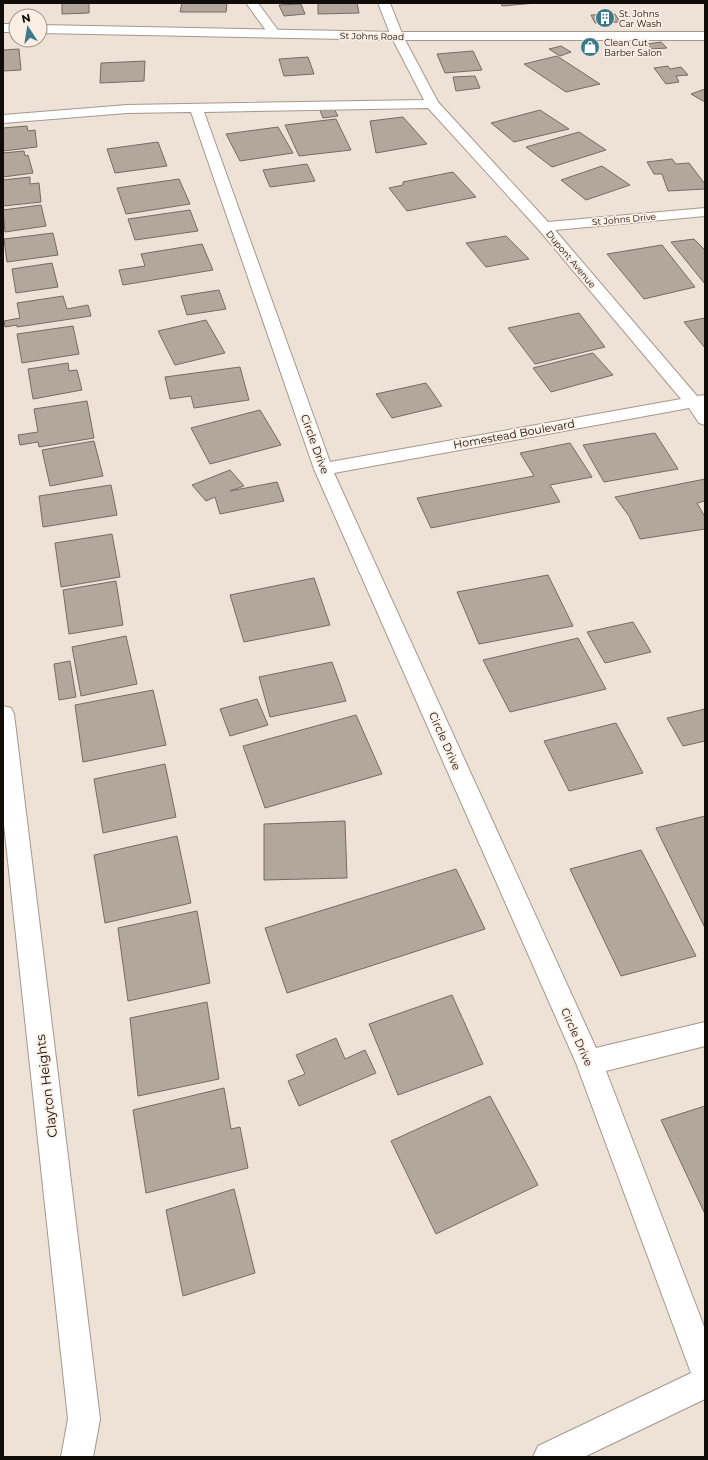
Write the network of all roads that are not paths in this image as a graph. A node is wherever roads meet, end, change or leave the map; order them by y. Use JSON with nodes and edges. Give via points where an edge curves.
{"nodes":[{"id":1,"x":252,"y":3,"type":"edge"},
{"id":2,"x":384,"y":3,"type":"edge"},
{"id":3,"x":48,"y":29,"type":"edge"},
{"id":4,"x":274,"y":33,"type":"junction"},
{"id":5,"x":397,"y":36,"type":"junction"},
{"id":6,"x":705,"y":36,"type":"edge"},
{"id":7,"x":432,"y":104,"type":"junction"},
{"id":8,"x":196,"y":108,"type":"junction"},
{"id":9,"x":3,"y":120,"type":"edge"},
{"id":10,"x":705,"y":212,"type":"edge"},
{"id":11,"x":544,"y":227,"type":"junction"},
{"id":12,"x":699,"y":401,"type":"edge"},
{"id":13,"x":705,"y":419,"type":"edge"},
{"id":14,"x":323,"y":469,"type":"junction"},
{"id":15,"x":3,"y":714,"type":"edge"},
{"id":16,"x":705,"y":1034,"type":"edge"},
{"id":17,"x":589,"y":1062,"type":"junction"},
{"id":18,"x":705,"y":1370,"type":"edge"},
{"id":19,"x":705,"y":1383,"type":"edge"},
{"id":20,"x":77,"y":1457,"type":"edge"},
{"id":21,"x":549,"y":1457,"type":"edge"}],
"edges":[{"from":1,"to":4,"type":"street"},
{"from":2,"to":5,"type":"street","name":"Dupont Avenue"},
{"from":3,"to":4,"type":"street","name":"St Johns Road"},
{"from":4,"to":5,"type":"street","name":"St Johns Road"},
{"from":5,"to":6,"type":"street","name":"St Johns Road"},
{"from":5,"to":7,"type":"street","name":"Dupont Avenue"},
{"from":7,"to":8,"type":"street"},
{"from":7,"to":11,"type":"street","name":"Dupont Avenue"},
{"from":8,"to":9,"type":"street","via":[[127,109]]},
{"from":8,"to":14,"type":"street","name":"Circle Drive"},
{"from":10,"to":11,"type":"street","name":"St Johns Drive"},
{"from":11,"to":12,"type":"street","name":"Dupont Avenue"},
{"from":12,"to":13,"type":"street","name":"Dupont Avenue"},
{"from":12,"to":14,"type":"street","name":"Homestead Boulevard"},
{"from":14,"to":17,"type":"street","name":"Circle Drive"},
{"from":15,"to":20,"type":"street","name":"Clayton Heights","via":[[84,1419]]},
{"from":16,"to":17,"type":"street"},
{"from":17,"to":18,"type":"street","name":"Circle Drive"},
{"from":19,"to":21,"type":"street"}]}
